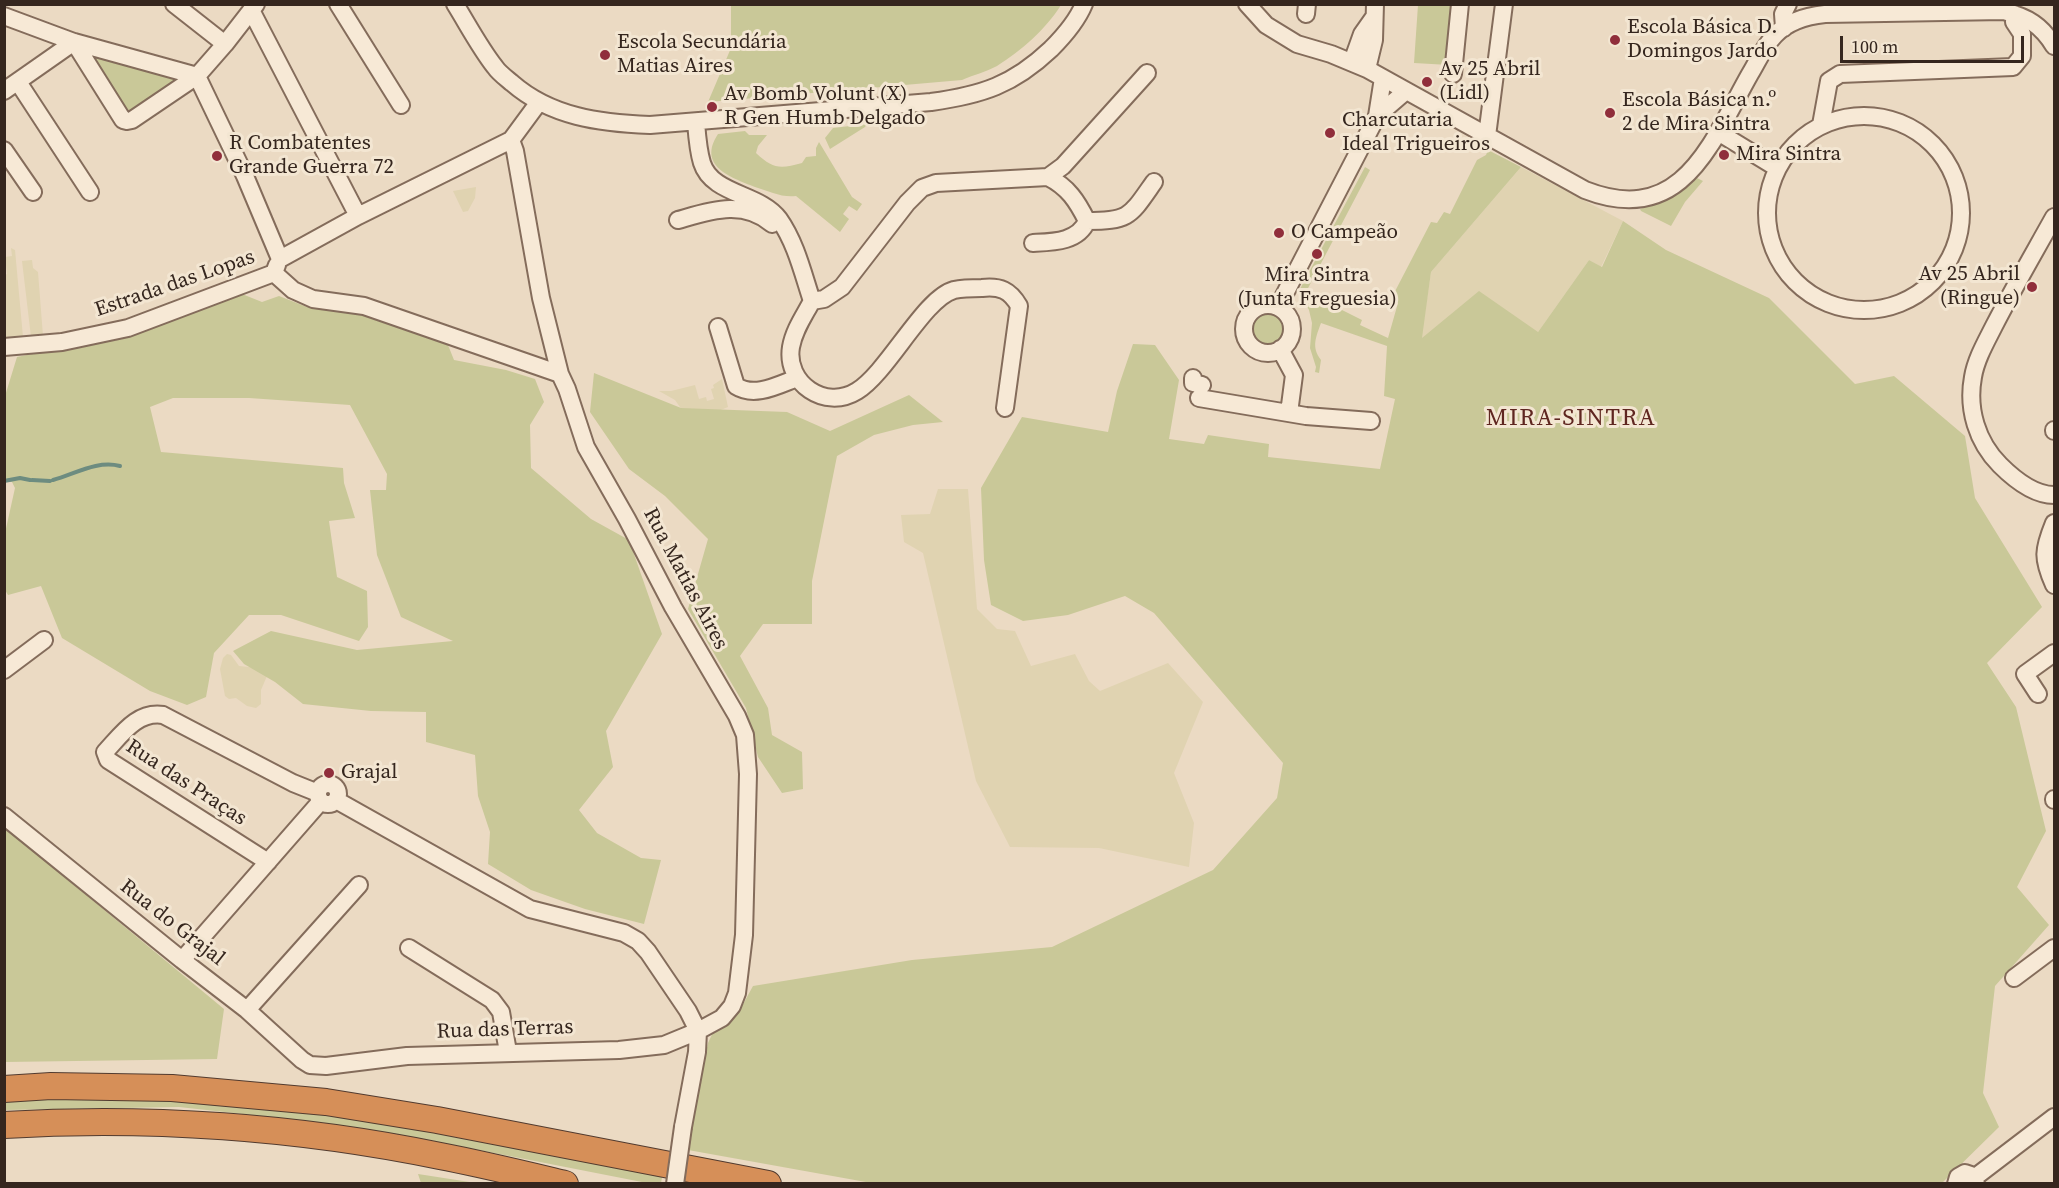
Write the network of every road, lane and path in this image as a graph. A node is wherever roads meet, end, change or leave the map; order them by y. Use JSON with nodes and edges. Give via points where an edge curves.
{"nodes":[{"id":1,"x":8,"y":4,"type":"edge"},
{"id":2,"x":174,"y":4,"type":"edge"},
{"id":3,"x":338,"y":4,"type":"edge"},
{"id":4,"x":455,"y":4,"type":"edge"},
{"id":5,"x":1084,"y":4,"type":"edge"},
{"id":6,"x":1247,"y":4,"type":"edge"},
{"id":7,"x":1460,"y":4,"type":"edge"},
{"id":8,"x":1504,"y":4,"type":"edge"},
{"id":9,"x":1788,"y":4,"type":"edge"},
{"id":10,"x":254,"y":8,"type":"edge"},
{"id":11,"x":1375,"y":10,"type":"edge"},
{"id":12,"x":1814,"y":10,"type":"edge"},
{"id":13,"x":4,"y":11,"type":"edge"},
{"id":14,"x":2014,"y":14,"type":"junction"},
{"id":15,"x":4,"y":16,"type":"edge"},
{"id":16,"x":1784,"y":27,"type":"junction"},
{"id":17,"x":1362,"y":34,"type":"junction"},
{"id":18,"x":74,"y":42,"type":"junction"},
{"id":19,"x":225,"y":44,"type":"junction"},
{"id":20,"x":2055,"y":46,"type":"edge"},
{"id":21,"x":1331,"y":54,"type":"junction"},
{"id":22,"x":1359,"y":66,"type":"junction"},
{"id":23,"x":1147,"y":73,"type":"dead end"},
{"id":24,"x":1453,"y":74,"type":"dead end"},
{"id":25,"x":197,"y":76,"type":"junction"},
{"id":26,"x":1383,"y":78,"type":"junction"},
{"id":27,"x":11,"y":86,"type":"edge"},
{"id":28,"x":1406,"y":91,"type":"junction"},
{"id":29,"x":538,"y":102,"type":"junction"},
{"id":30,"x":401,"y":105,"type":"dead end"},
{"id":31,"x":1377,"y":116,"type":"junction"},
{"id":32,"x":696,"y":122,"type":"junction"},
{"id":33,"x":1821,"y":125,"type":"junction"},
{"id":34,"x":1718,"y":132,"type":"junction"},
{"id":35,"x":1487,"y":136,"type":"junction"},
{"id":36,"x":511,"y":140,"type":"junction"},
{"id":37,"x":4,"y":150,"type":"edge"},
{"id":38,"x":1777,"y":168,"type":"junction"},
{"id":39,"x":1048,"y":177,"type":"junction"},
{"id":40,"x":1154,"y":182,"type":"dead end"},
{"id":41,"x":33,"y":192,"type":"dead end"},
{"id":42,"x":90,"y":192,"type":"dead end"},
{"id":43,"x":358,"y":216,"type":"junction"},
{"id":44,"x":2055,"y":217,"type":"edge"},
{"id":45,"x":678,"y":220,"type":"dead end"},
{"id":46,"x":1087,"y":221,"type":"junction"},
{"id":47,"x":791,"y":240,"type":"junction"},
{"id":48,"x":1033,"y":243,"type":"dead end"},
{"id":49,"x":277,"y":266,"type":"junction"},
{"id":50,"x":812,"y":301,"type":"junction"},
{"id":51,"x":1278,"y":307,"type":"junction"},
{"id":52,"x":718,"y":327,"type":"dead end"},
{"id":53,"x":4,"y":347,"type":"edge"},
{"id":54,"x":1280,"y":349,"type":"junction"},
{"id":55,"x":560,"y":374,"type":"junction"},
{"id":56,"x":797,"y":378,"type":"junction"},
{"id":57,"x":1198,"y":387,"type":"dead end"},
{"id":58,"x":1005,"y":408,"type":"dead end"},
{"id":59,"x":1289,"y":413,"type":"junction"},
{"id":60,"x":1371,"y":421,"type":"dead end"},
{"id":61,"x":2055,"y":495,"type":"edge"},
{"id":62,"x":2055,"y":523,"type":"edge"},
{"id":63,"x":2055,"y":585,"type":"edge"},
{"id":64,"x":44,"y":639,"type":"dead end"},
{"id":65,"x":2055,"y":653,"type":"edge"},
{"id":66,"x":4,"y":670,"type":"edge"},
{"id":67,"x":2038,"y":694,"type":"dead end"},
{"id":68,"x":325,"y":798,"type":"junction"},
{"id":69,"x":4,"y":816,"type":"edge"},
{"id":70,"x":268,"y":862,"type":"junction"},
{"id":71,"x":359,"y":885,"type":"dead end"},
{"id":72,"x":409,"y":948,"type":"dead end"},
{"id":73,"x":2055,"y":948,"type":"edge"},
{"id":74,"x":182,"y":960,"type":"junction"},
{"id":75,"x":2014,"y":978,"type":"dead end"},
{"id":76,"x":247,"y":1010,"type":"junction"},
{"id":77,"x":698,"y":1032,"type":"junction"},
{"id":78,"x":508,"y":1052,"type":"junction"},
{"id":79,"x":310,"y":1065,"type":"joint"},
{"id":80,"x":4,"y":1081,"type":"edge"},
{"id":81,"x":51,"y":1086,"type":"junction"},
{"id":82,"x":4,"y":1089,"type":"edge"},
{"id":83,"x":2055,"y":1117,"type":"edge"},
{"id":84,"x":144,"y":1123,"type":"junction"},
{"id":85,"x":4,"y":1125,"type":"edge"},
{"id":86,"x":4,"y":1140,"type":"edge"},
{"id":87,"x":1975,"y":1181,"type":"edge"},
{"id":88,"x":565,"y":1184,"type":"edge"},
{"id":89,"x":675,"y":1184,"type":"edge"},
{"id":90,"x":768,"y":1184,"type":"edge"},
{"id":91,"x":1956,"y":1184,"type":"edge"}],
"edges":[{"from":1,"to":13,"type":"street"},
{"from":2,"to":19,"type":"street"},
{"from":3,"to":30,"type":"street"},
{"from":4,"to":29,"type":"street","via":[[496,69]]},
{"from":5,"to":32,"type":"street","via":[[1071,27],[1039,60],[1015,78],[965,97]]},
{"from":6,"to":21,"type":"street","via":[[1266,25],[1297,44]]},
{"from":7,"to":24,"type":"street"},
{"from":8,"to":35,"type":"street"},
{"from":9,"to":16,"type":"street","via":[[1783,15]]},
{"from":10,"to":19,"type":"street"},
{"from":10,"to":43,"type":"street"},
{"from":11,"to":17,"type":"street"},
{"from":11,"to":22,"type":"street","via":[[1374,40]]},
{"from":12,"to":14,"type":"street"},
{"from":12,"to":16,"type":"street"},
{"from":14,"to":20,"type":"street","via":[[2031,20]]},
{"from":14,"to":33,"type":"street","via":[[2022,34],[2022,56],[2013,67],[1840,75],[1829,81]]},
{"from":15,"to":18,"type":"street"},
{"from":16,"to":34,"type":"street","via":[[1767,44]]},
{"from":17,"to":21,"type":"street"},
{"from":17,"to":22,"type":"street"},
{"from":18,"to":25,"type":"street"},
{"from":18,"to":25,"type":"street","via":[[123,120],[132,120]]},
{"from":18,"to":27,"type":"street"},
{"from":19,"to":25,"type":"street"},
{"from":21,"to":22,"type":"street"},
{"from":22,"to":26,"type":"street"},
{"from":23,"to":39,"type":"street","via":[[1063,166]]},
{"from":25,"to":49,"type":"street","via":[[245,176]]},
{"from":26,"to":28,"type":"street"},
{"from":26,"to":31,"type":"street"},
{"from":27,"to":42,"type":"street"},
{"from":28,"to":31,"type":"street"},
{"from":28,"to":35,"type":"street"},
{"from":29,"to":32,"type":"street","via":[[577,117],[616,124]]},
{"from":29,"to":36,"type":"street"},
{"from":31,"to":51,"type":"street"},
{"from":32,"to":47,"type":"street","via":[[703,165],[710,177],[767,207]]},
{"from":33,"to":38,"type":"street","via":[[1796,143]]},
{"from":33,"to":38,"type":"street","via":[[1849,116],[1878,116],[1906,124],[1930,140],[1949,163],[1959,188],[1961,231],[1952,257],[1936,280],[1915,297],[1884,309],[1850,310],[1819,300],[1792,280],[1778,261],[1770,239],[1766,216],[1768,192]]},
{"from":34,"to":35,"type":"street","via":[[1684,179],[1659,194],[1633,200],[1603,197],[1585,190]]},
{"from":34,"to":38,"type":"street"},
{"from":36,"to":43,"type":"street","name":"Estrada das Lopas"},
{"from":36,"to":55,"type":"street","name":"Rua Matias Aires","via":[[541,298]]},
{"from":37,"to":41,"type":"street"},
{"from":39,"to":46,"type":"street","via":[[1071,193]]},
{"from":39,"to":50,"type":"street","via":[[936,183],[922,188],[842,287],[824,299]]},
{"from":40,"to":46,"type":"street","via":[[1124,217]]},
{"from":43,"to":49,"type":"street","name":"Estrada das Lopas"},
{"from":44,"to":61,"type":"street","via":[[1984,347],[1973,375],[1971,398],[1975,428],[1990,456],[2013,479]]},
{"from":45,"to":47,"type":"street","via":[[738,209],[762,215]]},
{"from":46,"to":48,"type":"street","via":[[1083,230],[1067,239]]},
{"from":47,"to":50,"type":"street"},
{"from":49,"to":53,"type":"street","name":"Estrada das Lopas","via":[[128,328],[62,342]]},
{"from":49,"to":55,"type":"street","via":[[293,290],[313,298],[364,306]]},
{"from":50,"to":56,"type":"street","via":[[796,328],[791,347]]},
{"from":51,"to":54,"type":"street","via":[[1291,324],[1289,339]]},
{"from":51,"to":54,"type":"street","via":[[1261,306],[1253,310],[1247,316],[1244,334],[1254,349]]},
{"from":52,"to":56,"type":"street","via":[[736,386],[755,392]]},
{"from":54,"to":59,"type":"street","via":[[1294,375]]},
{"from":55,"to":77,"type":"street","name":"Rua Matias Aires","via":[[586,447],[745,735],[746,881],[737,993],[722,1018]]},
{"from":56,"to":58,"type":"street","via":[[815,396],[835,398],[855,393],[872,379],[937,300],[953,290],[996,286],[1014,296],[1019,306]]},
{"from":57,"to":59,"type":"street"},
{"from":59,"to":60,"type":"street"},
{"from":62,"to":63,"type":"street","via":[[2045,545],[2046,566]]},
{"from":64,"to":66,"type":"street"},
{"from":65,"to":67,"type":"street","via":[[2025,674]]},
{"from":68,"to":70,"type":"street"},
{"from":68,"to":70,"type":"street","name":"Rua das Praças","via":[[164,715],[152,713],[136,720],[105,752],[108,760]]},
{"from":68,"to":77,"type":"street","via":[[530,909],[624,933],[638,941],[688,1011]]},
{"from":69,"to":74,"type":"street","name":"Rua do Grajal"},
{"from":70,"to":74,"type":"street"},
{"from":71,"to":76,"type":"street"},
{"from":72,"to":78,"type":"street","via":[[492,1000],[501,1012]]},
{"from":73,"to":75,"type":"street"},
{"from":74,"to":76,"type":"street","name":"Rua do Grajal"},
{"from":76,"to":79,"type":"street","name":"Rua do Grajal"},
{"from":77,"to":78,"type":"street","name":"Rua das Terras","via":[[664,1045],[619,1050]]},
{"from":77,"to":89,"type":"street","bridge":true},
{"from":78,"to":79,"type":"street","name":"Rua das Terras"},
{"from":80,"to":81,"type":"highway"},
{"from":81,"to":82,"type":"highway"},
{"from":81,"to":90,"type":"highway","via":[[172,1088],[326,1102]]},
{"from":83,"to":87,"type":"street"},
{"from":84,"to":85,"type":"highway"},
{"from":84,"to":86,"type":"highway"},
{"from":84,"to":88,"type":"highway","via":[[356,1142],[439,1155]]},
{"from":87,"to":91,"type":"street","via":[[1965,1173]]}]}
